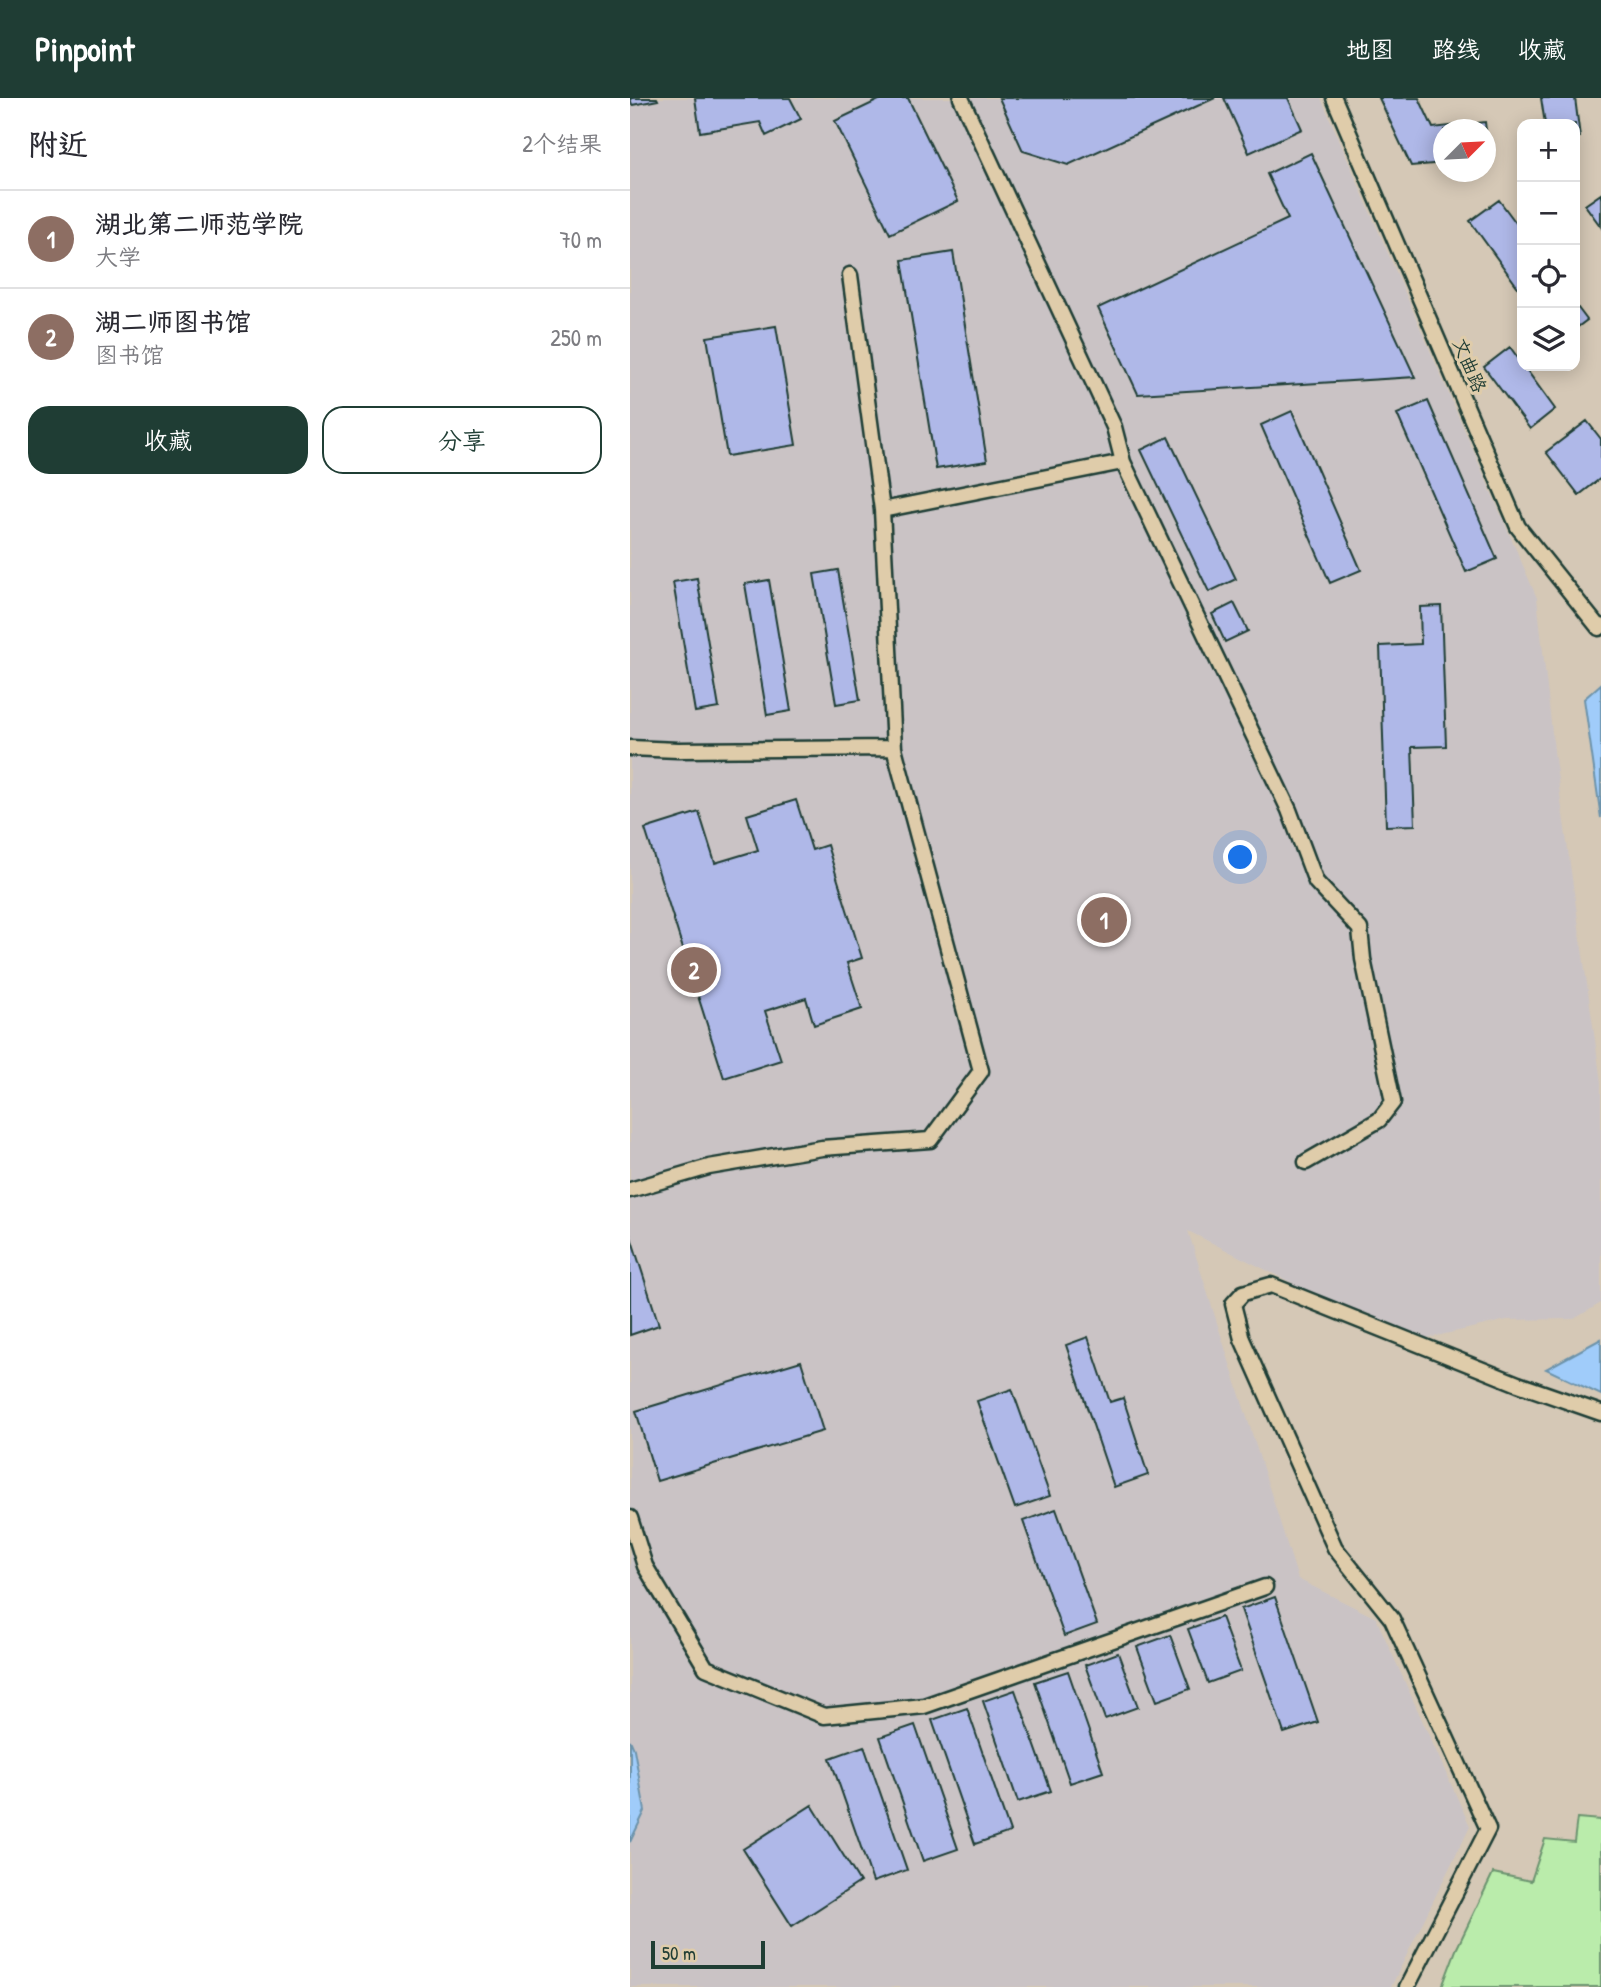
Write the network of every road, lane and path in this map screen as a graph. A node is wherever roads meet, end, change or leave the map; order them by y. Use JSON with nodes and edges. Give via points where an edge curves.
{"nodes":[{"id":1,"x":961,"y":98,"type":"edge"},
{"id":2,"x":1334,"y":98,"type":"edge"},
{"id":3,"x":850,"y":275,"type":"dead end"},
{"id":4,"x":1123,"y":462,"type":"junction"},
{"id":5,"x":882,"y":510,"type":"junction"},
{"id":6,"x":1601,"y":626,"type":"edge"},
{"id":7,"x":630,"y":748,"type":"edge"},
{"id":8,"x":894,"y":748,"type":"junction"},
{"id":9,"x":1306,"y":1162,"type":"dead end"},
{"id":10,"x":630,"y":1190,"type":"edge"},
{"id":11,"x":1601,"y":1413,"type":"edge"},
{"id":12,"x":630,"y":1518,"type":"edge"},
{"id":13,"x":1265,"y":1587,"type":"dead end"},
{"id":14,"x":1407,"y":1987,"type":"edge"}],
"edges":[{"from":1,"to":4,"type":"street","via":[[1114,427]]},
{"from":2,"to":6,"type":"street","name":"文曲路","via":[[1518,527]]},
{"from":3,"to":5,"type":"street"},
{"from":4,"to":5,"type":"street"},
{"from":4,"to":9,"type":"street","via":[[1289,810],[1316,882],[1360,929],[1392,1102],[1379,1120]]},
{"from":5,"to":8,"type":"street"},
{"from":7,"to":8,"type":"street"},
{"from":8,"to":10,"type":"street","via":[[981,1071],[930,1140],[822,1148],[709,1167]]},
{"from":11,"to":14,"type":"street","via":[[1272,1285],[1244,1293],[1233,1304],[1242,1339],[1335,1548],[1392,1619],[1488,1829]]},
{"from":12,"to":13,"type":"street","via":[[645,1566],[706,1668],[824,1716],[924,1706]]}]}
